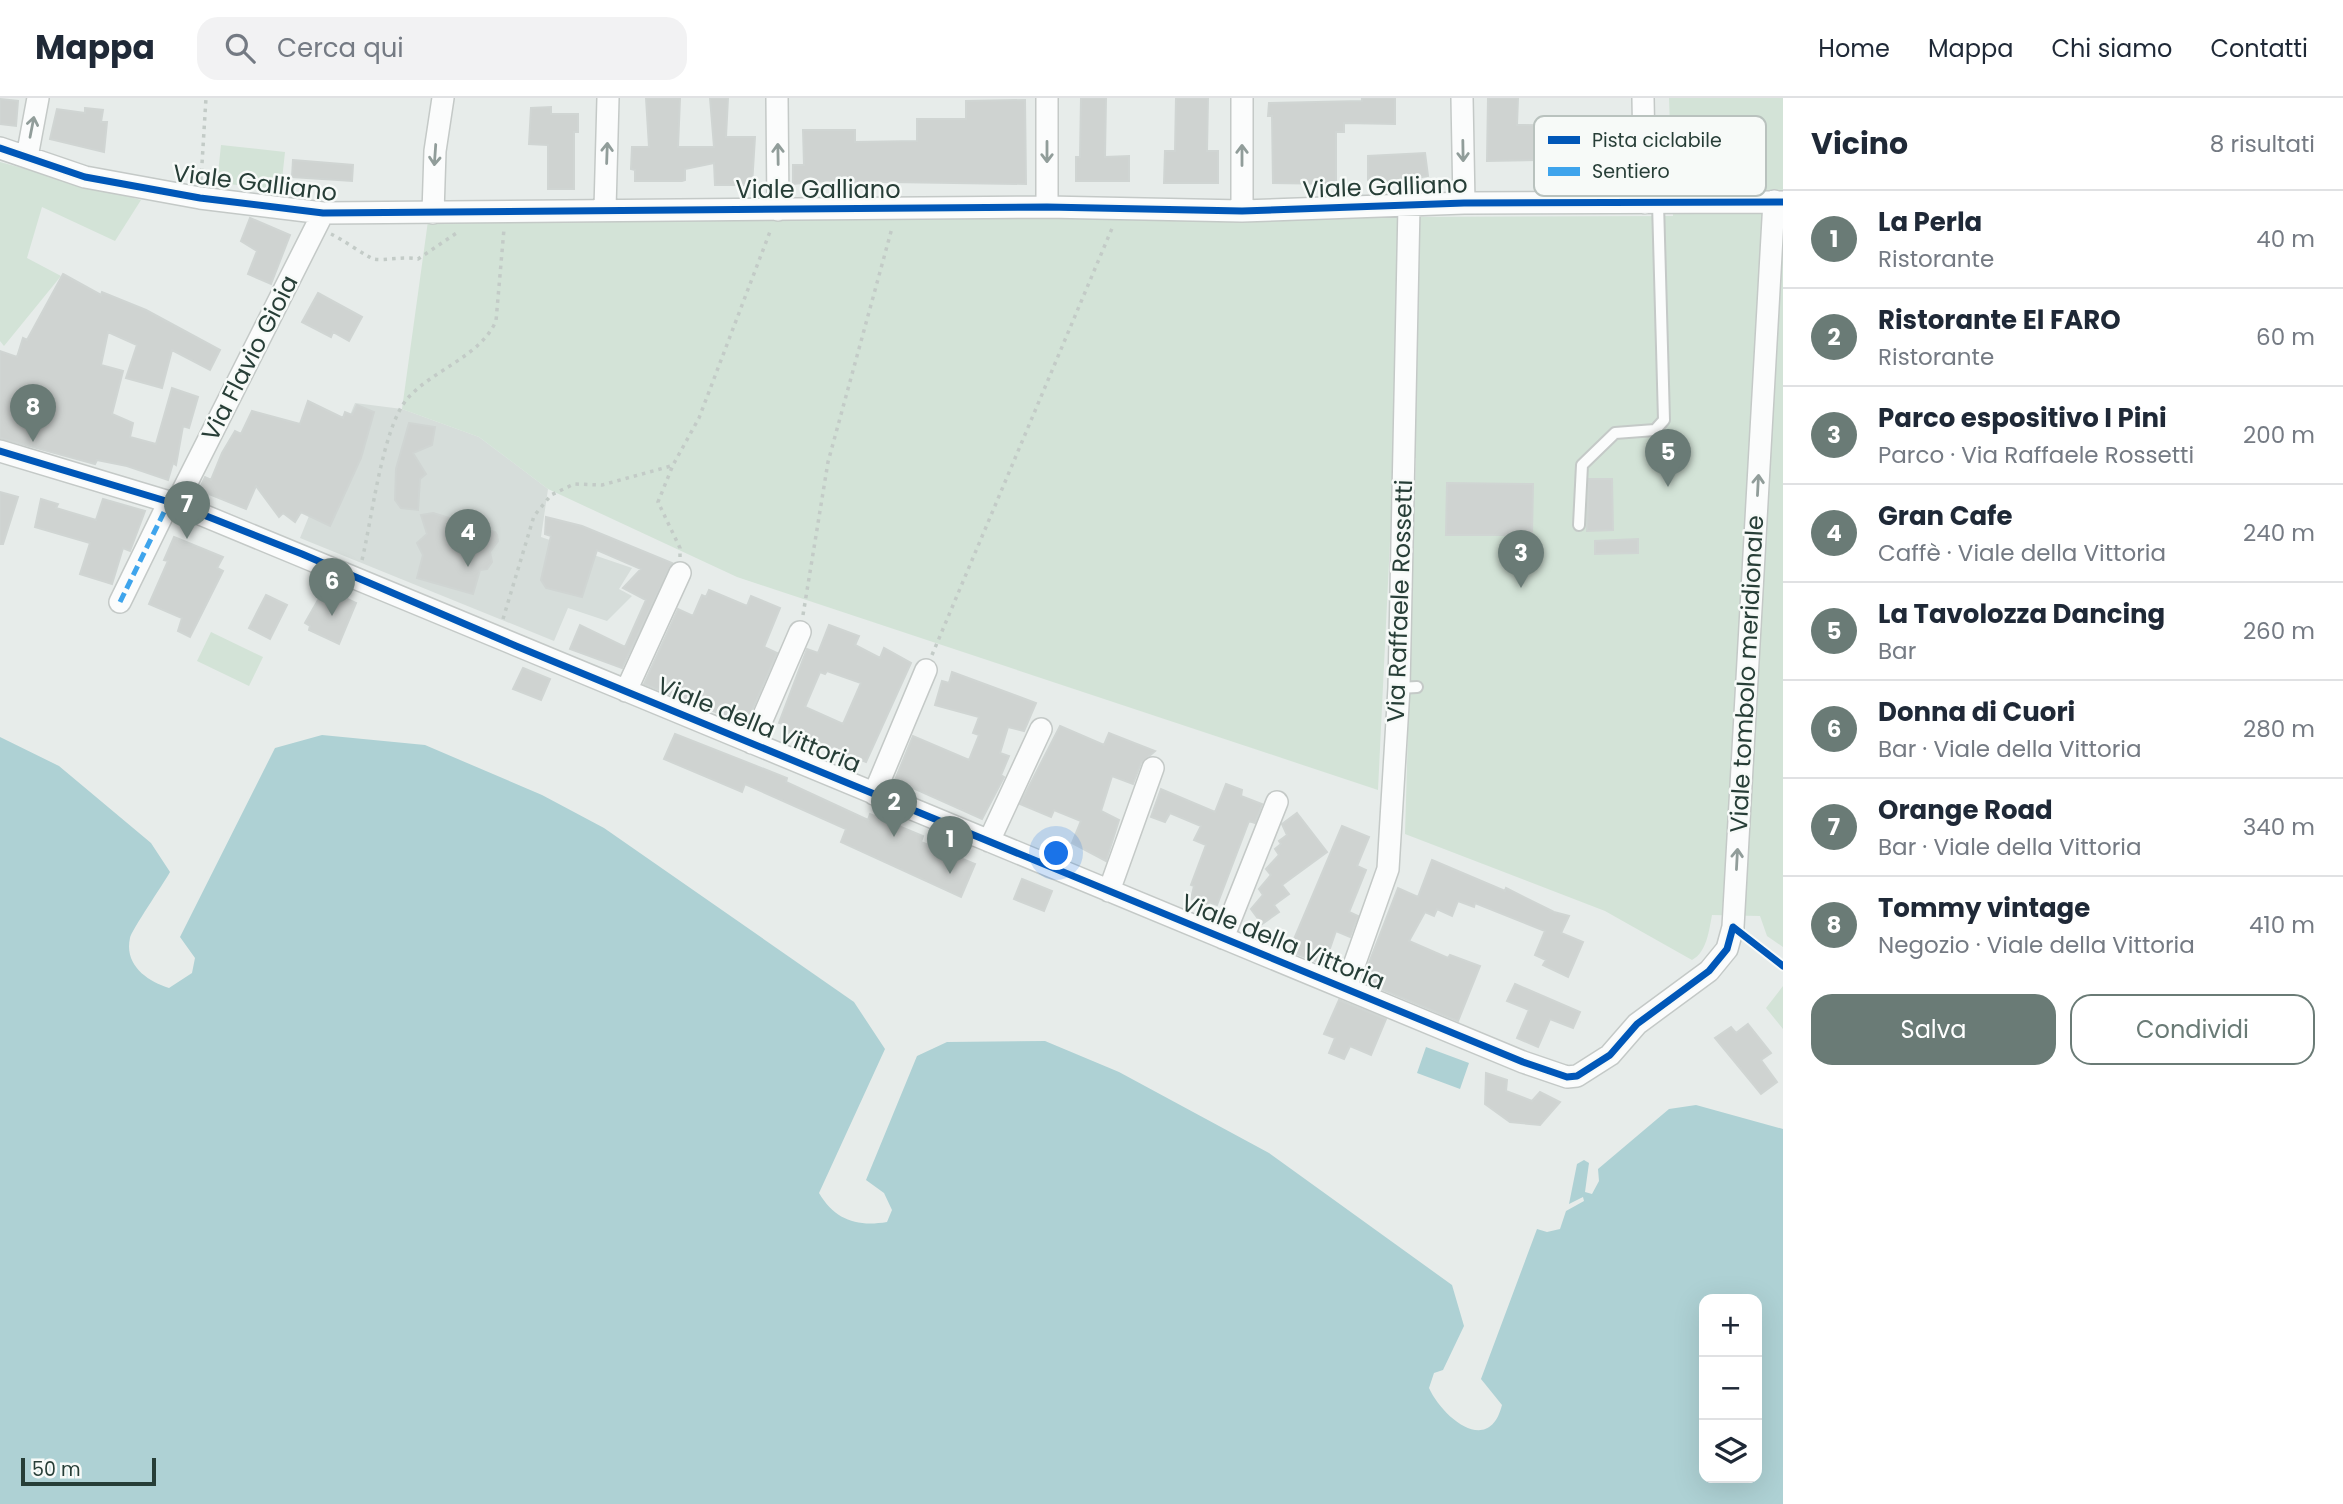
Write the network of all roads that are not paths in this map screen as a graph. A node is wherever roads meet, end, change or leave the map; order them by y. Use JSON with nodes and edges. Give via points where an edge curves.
{"nodes":[{"id":1,"x":38,"y":98,"type":"edge"},
{"id":2,"x":443,"y":98,"type":"edge"},
{"id":3,"x":608,"y":98,"type":"edge"},
{"id":4,"x":777,"y":98,"type":"edge"},
{"id":5,"x":1047,"y":98,"type":"edge"},
{"id":6,"x":1242,"y":98,"type":"edge"},
{"id":7,"x":1462,"y":98,"type":"edge"},
{"id":8,"x":1643,"y":98,"type":"edge"},
{"id":9,"x":1644,"y":116,"type":"edge"},
{"id":10,"x":0,"y":148,"type":"edge"},
{"id":11,"x":27,"y":157,"type":"junction"},
{"id":12,"x":1650,"y":196,"type":"edge"},
{"id":13,"x":1779,"y":202,"type":"edge"},
{"id":14,"x":1651,"y":203,"type":"junction"},
{"id":15,"x":1464,"y":204,"type":"junction"},
{"id":16,"x":1409,"y":206,"type":"junction"},
{"id":17,"x":1047,"y":207,"type":"junction"},
{"id":18,"x":605,"y":209,"type":"junction"},
{"id":19,"x":778,"y":211,"type":"junction"},
{"id":20,"x":1242,"y":211,"type":"junction"},
{"id":21,"x":433,"y":213,"type":"junction"},
{"id":22,"x":320,"y":220,"type":"junction"},
{"id":23,"x":0,"y":451,"type":"edge"},
{"id":24,"x":172,"y":503,"type":"junction"},
{"id":25,"x":1580,"y":525,"type":"dead end"},
{"id":26,"x":681,"y":573,"type":"road end"},
{"id":27,"x":120,"y":602,"type":"dead end"},
{"id":28,"x":800,"y":632,"type":"road end"},
{"id":29,"x":926,"y":670,"type":"road end"},
{"id":30,"x":626,"y":691,"type":"junction"},
{"id":31,"x":1041,"y":729,"type":"dead end"},
{"id":32,"x":752,"y":743,"type":"junction"},
{"id":33,"x":1153,"y":768,"type":"dead end"},
{"id":34,"x":874,"y":794,"type":"junction"},
{"id":35,"x":1277,"y":802,"type":"dead end"},
{"id":36,"x":989,"y":841,"type":"junction"},
{"id":37,"x":1109,"y":891,"type":"junction"},
{"id":38,"x":1223,"y":938,"type":"junction"},
{"id":39,"x":1346,"y":988,"type":"junction"},
{"id":40,"x":1577,"y":1076,"type":"joint"}],
"edges":[{"from":11,"to":1,"type":"street","one_way":true},
{"from":2,"to":21,"type":"street","one_way":true},
{"from":18,"to":3,"type":"street","one_way":true},
{"from":19,"to":4,"type":"street","one_way":true},
{"from":5,"to":17,"type":"street","one_way":true},
{"from":20,"to":6,"type":"street","one_way":true},
{"from":7,"to":15,"type":"street","one_way":true},
{"from":8,"to":9,"type":"street"},
{"from":10,"to":11,"type":"street","name":"Viale Galliano"},
{"from":11,"to":22,"type":"street","name":"Viale Galliano","via":[[85,177]]},
{"from":12,"to":14,"type":"street"},
{"from":13,"to":14,"type":"street","name":"Viale Galliano"},
{"from":40,"to":13,"type":"street","name":"Viale tombolo meridionale","one_way":true,"via":[[1610,1055],[1637,1024],[1709,971],[1727,949],[1733,927]]},
{"from":14,"to":15,"type":"street","name":"Viale Galliano"},
{"from":14,"to":25,"type":"lane","via":[[1664,420],[1655,430],[1615,433],[1582,465]]},
{"from":15,"to":16,"type":"street","name":"Viale Galliano"},
{"from":16,"to":20,"type":"street","name":"Viale Galliano"},
{"from":16,"to":39,"type":"street","name":"Via Raffaele Rossetti","via":[[1408,688],[1388,869]]},
{"from":17,"to":19,"type":"street","name":"Viale Galliano"},
{"from":17,"to":20,"type":"street","name":"Viale Galliano"},
{"from":18,"to":19,"type":"street","name":"Viale Galliano"},
{"from":18,"to":21,"type":"street","name":"Viale Galliano"},
{"from":21,"to":22,"type":"street","name":"Viale Galliano"},
{"from":22,"to":24,"type":"street","name":"Via Flavio Gioia"},
{"from":23,"to":24,"type":"street","name":"Viale della Vittoria"},
{"from":24,"to":27,"type":"street","name":"Via Flavio Gioia"},
{"from":24,"to":30,"type":"street","name":"Viale della Vittoria"},
{"from":26,"to":30,"type":"street"},
{"from":28,"to":32,"type":"street"},
{"from":29,"to":34,"type":"street"},
{"from":30,"to":32,"type":"street","name":"Viale della Vittoria"},
{"from":31,"to":36,"type":"street"},
{"from":32,"to":34,"type":"street","name":"Viale della Vittoria"},
{"from":33,"to":37,"type":"street"},
{"from":34,"to":36,"type":"street","name":"Viale della Vittoria"},
{"from":35,"to":38,"type":"street"},
{"from":36,"to":37,"type":"street","name":"Viale della Vittoria"},
{"from":37,"to":38,"type":"street","name":"Viale della Vittoria"},
{"from":38,"to":39,"type":"street","name":"Viale della Vittoria"},
{"from":39,"to":40,"type":"street","name":"Viale della Vittoria","via":[[1523,1062]]}]}
